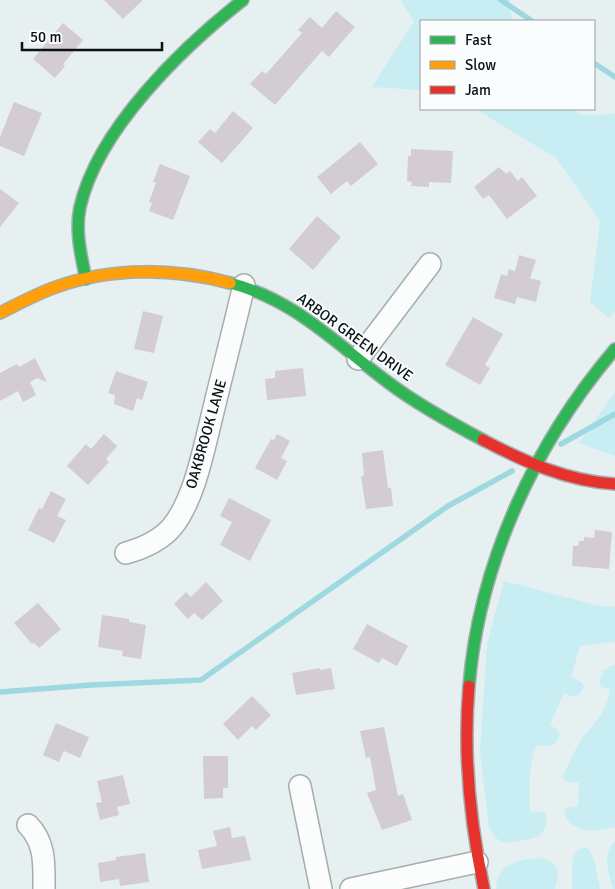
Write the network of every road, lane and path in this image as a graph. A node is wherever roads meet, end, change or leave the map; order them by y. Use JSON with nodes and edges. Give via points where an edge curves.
{"nodes":[{"id":1,"x":243,"y":0,"type":"edge"},
{"id":2,"x":430,"y":264,"type":"dead end"},
{"id":3,"x":86,"y":279,"type":"junction"},
{"id":4,"x":244,"y":286,"type":"junction"},
{"id":5,"x":0,"y":313,"type":"edge"},
{"id":6,"x":615,"y":349,"type":"edge"},
{"id":7,"x":358,"y":359,"type":"junction"},
{"id":8,"x":535,"y":466,"type":"junction"},
{"id":9,"x":615,"y":484,"type":"edge"},
{"id":10,"x":126,"y":553,"type":"dead end"},
{"id":11,"x":300,"y":786,"type":"dead end"},
{"id":12,"x":28,"y":825,"type":"dead end"},
{"id":13,"x":477,"y":862,"type":"junction"},
{"id":14,"x":44,"y":889,"type":"edge"},
{"id":15,"x":321,"y":889,"type":"edge"},
{"id":16,"x":351,"y":889,"type":"edge"},
{"id":17,"x":484,"y":889,"type":"edge"}],
"edges":[{"from":1,"to":3,"type":"street","via":[[199,36],[154,84],[124,121],[93,170],[80,208],[78,234]]},
{"from":2,"to":7,"type":"street"},
{"from":3,"to":4,"type":"street","name":"ARBOR GREEN DRIVE","via":[[139,273],[179,273],[212,277]]},
{"from":3,"to":5,"type":"street","name":"ARBOR GREEN DRIVE","via":[[59,286]]},
{"from":4,"to":7,"type":"street","name":"ARBOR GREEN DRIVE","via":[[298,312]]},
{"from":4,"to":10,"type":"street","name":"OAKBROOK LANE","via":[[200,465],[185,505],[159,539]]},
{"from":6,"to":8,"type":"street","via":[[567,413]]},
{"from":7,"to":8,"type":"street","name":"ARBOR GREEN DRIVE","via":[[439,416]]},
{"from":8,"to":9,"type":"street","name":"ARBOR GREEN DRIVE","via":[[574,479]]},
{"from":8,"to":13,"type":"street","via":[[498,548],[474,642],[468,690],[467,768]]},
{"from":11,"to":15,"type":"street"},
{"from":12,"to":14,"type":"street","via":[[43,853]]},
{"from":13,"to":16,"type":"street"},
{"from":13,"to":17,"type":"street"}]}
